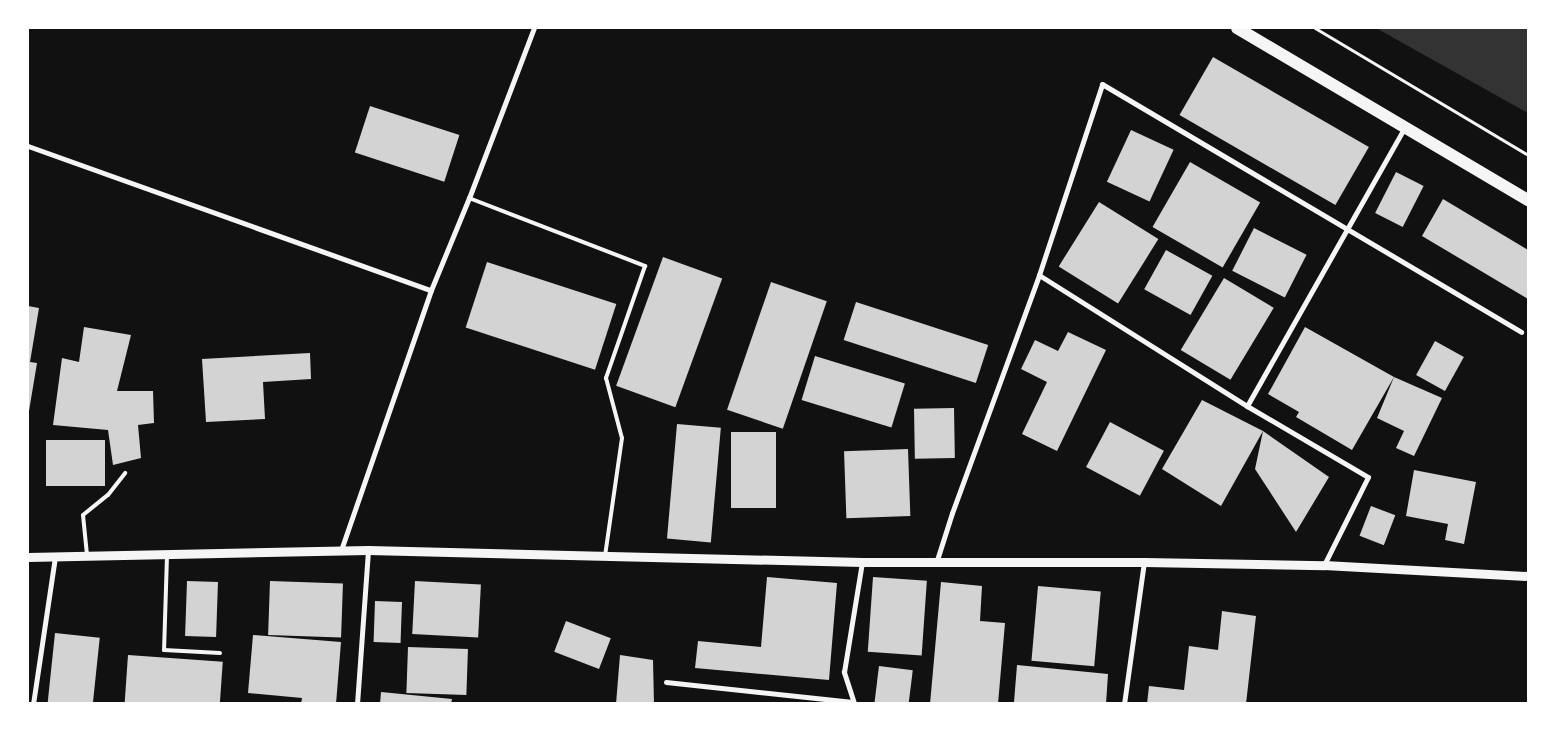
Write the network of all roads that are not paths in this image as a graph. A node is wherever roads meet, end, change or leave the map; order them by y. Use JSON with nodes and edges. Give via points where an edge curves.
{"nodes":[{"id":1,"x":534,"y":28,"type":"edge"},
{"id":2,"x":1237,"y":28,"type":"edge"},
{"id":3,"x":1405,"y":126,"type":"junction"},
{"id":4,"x":28,"y":146,"type":"edge"},
{"id":5,"x":469,"y":198,"type":"junction"},
{"id":6,"x":1528,"y":200,"type":"edge"},
{"id":7,"x":1347,"y":230,"type":"junction"},
{"id":8,"x":1038,"y":275,"type":"junction"},
{"id":9,"x":431,"y":290,"type":"junction"},
{"id":10,"x":1522,"y":332,"type":"dead end"},
{"id":11,"x":1247,"y":406,"type":"junction"},
{"id":12,"x":125,"y":473,"type":"dead end"},
{"id":13,"x":341,"y":550,"type":"junction"},
{"id":14,"x":368,"y":550,"type":"junction"},
{"id":15,"x":167,"y":553,"type":"junction"},
{"id":16,"x":87,"y":555,"type":"junction"},
{"id":17,"x":55,"y":556,"type":"junction"},
{"id":18,"x":28,"y":557,"type":"edge"},
{"id":19,"x":605,"y":557,"type":"junction"},
{"id":20,"x":937,"y":560,"type":"junction"},
{"id":21,"x":862,"y":562,"type":"junction"},
{"id":22,"x":1144,"y":562,"type":"junction"},
{"id":23,"x":1324,"y":565,"type":"junction"},
{"id":24,"x":1528,"y":576,"type":"edge"},
{"id":25,"x":220,"y":653,"type":"dead end"},
{"id":26,"x":666,"y":682,"type":"dead end"},
{"id":27,"x":854,"y":703,"type":"edge"},
{"id":28,"x":33,"y":704,"type":"edge"},
{"id":29,"x":357,"y":704,"type":"edge"},
{"id":30,"x":1124,"y":704,"type":"edge"}],
"edges":[{"from":1,"to":5,"type":"street"},
{"from":2,"to":3,"type":"main road"},
{"from":3,"to":6,"type":"main road"},
{"from":3,"to":7,"type":"street"},
{"from":4,"to":9,"type":"street"},
{"from":5,"to":9,"type":"street"},
{"from":5,"to":19,"type":"lane","via":[[645,266],[606,378],[622,438]]},
{"from":7,"to":8,"type":"street","via":[[1102,84]]},
{"from":7,"to":10,"type":"street"},
{"from":7,"to":11,"type":"street"},
{"from":8,"to":11,"type":"street"},
{"from":8,"to":20,"type":"street"},
{"from":9,"to":13,"type":"street"},
{"from":11,"to":23,"type":"street","via":[[1368,477]]},
{"from":12,"to":16,"type":"lane","via":[[108,495],[83,515]]},
{"from":13,"to":14,"type":"street"},
{"from":13,"to":15,"type":"street"},
{"from":14,"to":19,"type":"street"},
{"from":14,"to":29,"type":"street"},
{"from":15,"to":16,"type":"street"},
{"from":15,"to":25,"type":"lane","via":[[164,650]]},
{"from":16,"to":17,"type":"street"},
{"from":17,"to":18,"type":"street"},
{"from":17,"to":28,"type":"street"},
{"from":19,"to":21,"type":"street"},
{"from":20,"to":21,"type":"street"},
{"from":20,"to":22,"type":"street"},
{"from":21,"to":27,"type":"street","via":[[844,672]]},
{"from":22,"to":23,"type":"street"},
{"from":22,"to":30,"type":"street"},
{"from":23,"to":24,"type":"street"},
{"from":26,"to":27,"type":"street"}]}
